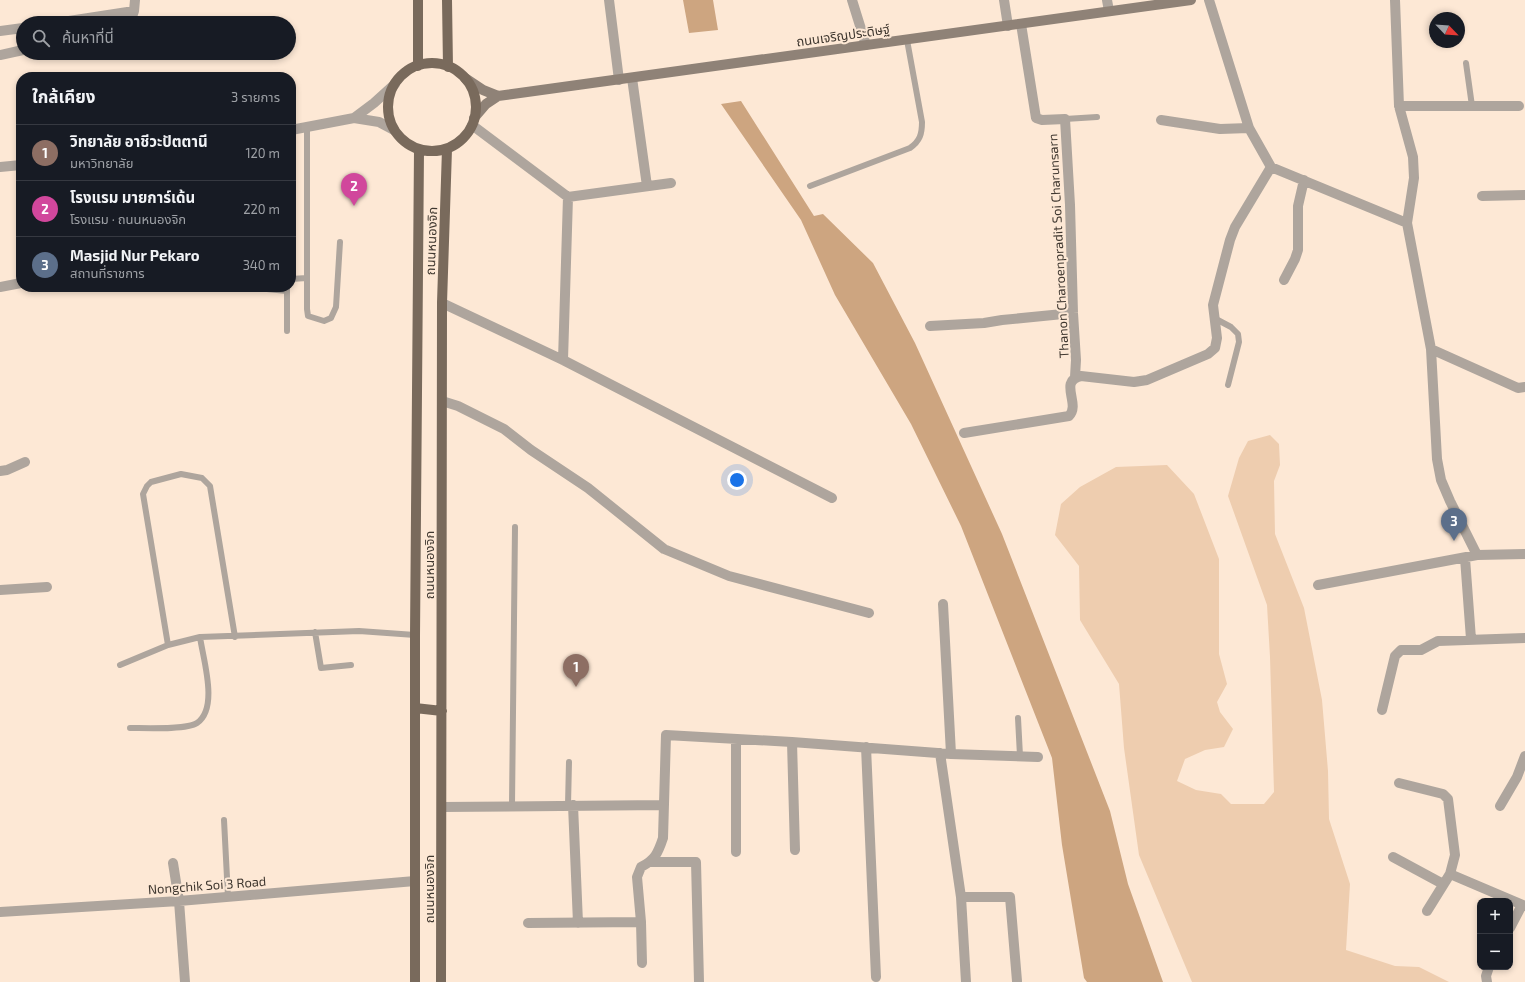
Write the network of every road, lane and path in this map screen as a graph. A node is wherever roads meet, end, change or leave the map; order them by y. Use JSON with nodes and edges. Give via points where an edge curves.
{"nodes":[{"id":1,"x":135,"y":0,"type":"edge"},
{"id":2,"x":418,"y":0,"type":"edge"},
{"id":3,"x":447,"y":0,"type":"edge"},
{"id":4,"x":609,"y":0,"type":"edge"},
{"id":5,"x":852,"y":0,"type":"edge"},
{"id":6,"x":1004,"y":0,"type":"edge"},
{"id":7,"x":1107,"y":0,"type":"edge"},
{"id":8,"x":1191,"y":0,"type":"edge"},
{"id":9,"x":1209,"y":0,"type":"edge"},
{"id":10,"x":1395,"y":0,"type":"edge"},
{"id":11,"x":134,"y":11,"type":"junction"},
{"id":12,"x":1109,"y":11,"type":"junction"},
{"id":13,"x":102,"y":16,"type":"edge"},
{"id":14,"x":132,"y":16,"type":"edge"},
{"id":15,"x":1021,"y":24,"type":"junction"},
{"id":16,"x":1008,"y":26,"type":"junction"},
{"id":17,"x":16,"y":29,"type":"edge"},
{"id":18,"x":0,"y":31,"type":"edge"},
{"id":19,"x":907,"y":40,"type":"junction"},
{"id":20,"x":866,"y":45,"type":"junction"},
{"id":21,"x":16,"y":52,"type":"edge"},
{"id":22,"x":0,"y":55,"type":"edge"},
{"id":23,"x":1466,"y":63,"type":"dead end"},
{"id":24,"x":418,"y":66,"type":"junction"},
{"id":25,"x":448,"y":66,"type":"junction"},
{"id":26,"x":465,"y":78,"type":"junction"},
{"id":27,"x":632,"y":78,"type":"junction"},
{"id":28,"x":619,"y":80,"type":"junction"},
{"id":29,"x":395,"y":84,"type":"junction"},
{"id":30,"x":498,"y":96,"type":"junction"},
{"id":31,"x":1399,"y":106,"type":"junction"},
{"id":32,"x":1472,"y":106,"type":"junction"},
{"id":33,"x":1519,"y":106,"type":"dead end"},
{"id":34,"x":1098,"y":117,"type":"dead end"},
{"id":35,"x":354,"y":118,"type":"junction"},
{"id":36,"x":1065,"y":119,"type":"junction"},
{"id":37,"x":1161,"y":120,"type":"dead end"},
{"id":38,"x":473,"y":122,"type":"junction"},
{"id":39,"x":307,"y":126,"type":"junction"},
{"id":40,"x":1249,"y":128,"type":"junction"},
{"id":41,"x":296,"y":129,"type":"edge"},
{"id":42,"x":394,"y":130,"type":"junction"},
{"id":43,"x":447,"y":149,"type":"junction"},
{"id":44,"x":419,"y":150,"type":"junction"},
{"id":45,"x":16,"y":165,"type":"edge"},
{"id":46,"x":0,"y":167,"type":"edge"},
{"id":47,"x":1271,"y":167,"type":"junction"},
{"id":48,"x":1304,"y":180,"type":"junction"},
{"id":49,"x":671,"y":183,"type":"dead end"},
{"id":50,"x":647,"y":186,"type":"junction"},
{"id":51,"x":810,"y":186,"type":"dead end"},
{"id":52,"x":1525,"y":195,"type":"edge"},
{"id":53,"x":568,"y":196,"type":"junction"},
{"id":54,"x":1482,"y":196,"type":"dead end"},
{"id":55,"x":1407,"y":223,"type":"junction"},
{"id":56,"x":340,"y":242,"type":"dead end"},
{"id":57,"x":307,"y":278,"type":"junction"},
{"id":58,"x":296,"y":279,"type":"edge"},
{"id":59,"x":1284,"y":280,"type":"dead end"},
{"id":60,"x":16,"y":284,"type":"edge"},
{"id":61,"x":0,"y":287,"type":"edge"},
{"id":62,"x":287,"y":292,"type":"edge"},
{"id":63,"x":442,"y":303,"type":"junction"},
{"id":64,"x":1073,"y":313,"type":"junction"},
{"id":65,"x":1214,"y":318,"type":"junction"},
{"id":66,"x":930,"y":326,"type":"dead end"},
{"id":67,"x":287,"y":331,"type":"dead end"},
{"id":68,"x":1431,"y":349,"type":"junction"},
{"id":69,"x":563,"y":360,"type":"junction"},
{"id":70,"x":1075,"y":377,"type":"junction"},
{"id":71,"x":1228,"y":385,"type":"dead end"},
{"id":72,"x":1525,"y":387,"type":"edge"},
{"id":73,"x":442,"y":401,"type":"junction"},
{"id":74,"x":964,"y":434,"type":"dead end"},
{"id":75,"x":25,"y":462,"type":"dead end"},
{"id":76,"x":0,"y":471,"type":"edge"},
{"id":77,"x":832,"y":498,"type":"dead end"},
{"id":78,"x":515,"y":527,"type":"dead end"},
{"id":79,"x":1525,"y":554,"type":"edge"},
{"id":80,"x":1476,"y":555,"type":"junction"},
{"id":81,"x":1465,"y":558,"type":"junction"},
{"id":82,"x":1318,"y":585,"type":"dead end"},
{"id":83,"x":47,"y":587,"type":"dead end"},
{"id":84,"x":0,"y":590,"type":"edge"},
{"id":85,"x":943,"y":604,"type":"dead end"},
{"id":86,"x":869,"y":613,"type":"dead end"},
{"id":87,"x":315,"y":632,"type":"junction"},
{"id":88,"x":415,"y":635,"type":"junction"},
{"id":89,"x":200,"y":637,"type":"junction"},
{"id":90,"x":235,"y":637,"type":"junction"},
{"id":91,"x":1525,"y":638,"type":"edge"},
{"id":92,"x":1471,"y":639,"type":"junction"},
{"id":93,"x":168,"y":645,"type":"junction"},
{"id":94,"x":120,"y":665,"type":"dead end"},
{"id":95,"x":352,"y":665,"type":"dead end"},
{"id":96,"x":415,"y":708,"type":"junction"},
{"id":97,"x":1382,"y":710,"type":"dead end"},
{"id":98,"x":442,"y":711,"type":"junction"},
{"id":99,"x":1018,"y":718,"type":"dead end"},
{"id":100,"x":130,"y":728,"type":"dead end"},
{"id":101,"x":736,"y":739,"type":"junction"},
{"id":102,"x":792,"y":742,"type":"junction"},
{"id":103,"x":866,"y":747,"type":"junction"},
{"id":104,"x":940,"y":753,"type":"junction"},
{"id":105,"x":951,"y":754,"type":"junction"},
{"id":106,"x":1020,"y":756,"type":"junction"},
{"id":107,"x":1525,"y":756,"type":"edge"},
{"id":108,"x":1038,"y":757,"type":"dead end"},
{"id":109,"x":569,"y":762,"type":"dead end"},
{"id":110,"x":1399,"y":783,"type":"dead end"},
{"id":111,"x":512,"y":805,"type":"junction"},
{"id":112,"x":571,"y":805,"type":"junction"},
{"id":113,"x":664,"y":805,"type":"junction"},
{"id":114,"x":1500,"y":806,"type":"dead end"},
{"id":115,"x":442,"y":807,"type":"junction"},
{"id":116,"x":224,"y":820,"type":"dead end"},
{"id":117,"x":795,"y":850,"type":"dead end"},
{"id":118,"x":736,"y":852,"type":"dead end"},
{"id":119,"x":1393,"y":857,"type":"dead end"},
{"id":120,"x":651,"y":862,"type":"junction"},
{"id":121,"x":174,"y":863,"type":"dead end"},
{"id":122,"x":1450,"y":874,"type":"junction"},
{"id":123,"x":415,"y":881,"type":"junction"},
{"id":124,"x":1443,"y":884,"type":"junction"},
{"id":125,"x":228,"y":897,"type":"junction"},
{"id":126,"x":961,"y":897,"type":"junction"},
{"id":127,"x":179,"y":901,"type":"junction"},
{"id":128,"x":1524,"y":905,"type":"edge"},
{"id":129,"x":1427,"y":911,"type":"dead end"},
{"id":130,"x":0,"y":912,"type":"edge"},
{"id":131,"x":641,"y":922,"type":"junction"},
{"id":132,"x":528,"y":923,"type":"dead end"},
{"id":133,"x":578,"y":923,"type":"junction"},
{"id":134,"x":1513,"y":923,"type":"edge"},
{"id":135,"x":642,"y":963,"type":"dead end"},
{"id":136,"x":1488,"y":970,"type":"edge"},
{"id":137,"x":876,"y":977,"type":"dead end"},
{"id":138,"x":1017,"y":981,"type":"edge"},
{"id":139,"x":185,"y":982,"type":"edge"},
{"id":140,"x":415,"y":982,"type":"edge"},
{"id":141,"x":441,"y":982,"type":"edge"},
{"id":142,"x":699,"y":982,"type":"edge"},
{"id":143,"x":966,"y":982,"type":"edge"},
{"id":144,"x":1487,"y":982,"type":"edge"}],
"edges":[{"from":1,"to":11,"type":"street"},
{"from":2,"to":24,"type":"main road"},
{"from":3,"to":25,"type":"main road"},
{"from":4,"to":28,"type":"street"},
{"from":5,"to":20,"type":"street"},
{"from":6,"to":16,"type":"street"},
{"from":7,"to":12,"type":"street"},
{"from":8,"to":12,"type":"main road","name":"ถนนเจริญประดิษฐ์"},
{"from":9,"to":40,"type":"street"},
{"from":10,"to":31,"type":"street"},
{"from":11,"to":13,"type":"street"},
{"from":11,"to":14,"type":"street"},
{"from":12,"to":15,"type":"main road","name":"ถนนเจริญประดิษฐ์"},
{"from":15,"to":16,"type":"main road","name":"ถนนเจริญประดิษฐ์"},
{"from":15,"to":36,"type":"street","name":"Thanon Charoenpradit Soi Charunsarn","via":[[1036,118]]},
{"from":16,"to":19,"type":"main road","name":"ถนนเจริญประดิษฐ์"},
{"from":17,"to":18,"type":"street"},
{"from":19,"to":20,"type":"main road","name":"ถนนเจริญประดิษฐ์"},
{"from":19,"to":51,"type":"lane","via":[[922,122],[922,133],[917,143],[910,148]]},
{"from":20,"to":27,"type":"main road","name":"ถนนเจริญประดิษฐ์"},
{"from":21,"to":22,"type":"street"},
{"from":23,"to":32,"type":"lane"},
{"from":24,"to":25,"type":"main road","via":[[425,63]]},
{"from":24,"to":29,"type":"main road","via":[[399,77]]},
{"from":25,"to":26,"type":"main road"},
{"from":26,"to":30,"type":"main road"},
{"from":26,"to":38,"type":"main road","via":[[476,104]]},
{"from":27,"to":28,"type":"main road","name":"ถนนเจริญประดิษฐ์"},
{"from":27,"to":50,"type":"street"},
{"from":28,"to":30,"type":"main road","name":"ถนนเจริญประดิษฐ์"},
{"from":29,"to":35,"type":"street"},
{"from":29,"to":42,"type":"main road","via":[[387,104]]},
{"from":30,"to":38,"type":"main road","via":[[486,104]]},
{"from":31,"to":32,"type":"street"},
{"from":31,"to":55,"type":"street","via":[[1413,157],[1414,178]]},
{"from":32,"to":33,"type":"street"},
{"from":34,"to":36,"type":"lane"},
{"from":35,"to":39,"type":"street"},
{"from":35,"to":42,"type":"street","via":[[379,122]]},
{"from":36,"to":64,"type":"street","name":"Thanon Charoenpradit Soi Charunsarn"},
{"from":37,"to":40,"type":"street","via":[[1220,129]]},
{"from":38,"to":43,"type":"main road","via":[[466,135]]},
{"from":38,"to":53,"type":"street"},
{"from":39,"to":41,"type":"street"},
{"from":39,"to":57,"type":"lane"},
{"from":40,"to":47,"type":"street"},
{"from":42,"to":44,"type":"main road","via":[[406,143]]},
{"from":43,"to":44,"type":"main road","via":[[433,152]]},
{"from":43,"to":63,"type":"main road","name":"ถนนหนองจิก"},
{"from":44,"to":88,"type":"main road","name":"ถนนหนองจิก"},
{"from":45,"to":46,"type":"street"},
{"from":47,"to":48,"type":"street"},
{"from":47,"to":65,"type":"street","via":[[1235,227],[1230,240],[1213,305]]},
{"from":48,"to":55,"type":"street"},
{"from":48,"to":59,"type":"street","via":[[1298,206],[1298,250]]},
{"from":49,"to":50,"type":"street"},
{"from":50,"to":53,"type":"street"},
{"from":52,"to":54,"type":"street"},
{"from":53,"to":69,"type":"street"},
{"from":55,"to":68,"type":"street"},
{"from":56,"to":57,"type":"lane","via":[[336,307],[331,318],[324,321],[308,316]]},
{"from":57,"to":58,"type":"lane"},
{"from":60,"to":61,"type":"street"},
{"from":62,"to":67,"type":"lane"},
{"from":63,"to":69,"type":"street"},
{"from":63,"to":73,"type":"main road","name":"ถนนหนองจิก"},
{"from":64,"to":66,"type":"street"},
{"from":64,"to":70,"type":"street","name":"Thanon Charoenpradit Soi Charunsarn"},
{"from":65,"to":70,"type":"street","via":[[1217,338],[1215,348],[1208,354],[1147,380],[1134,382]]},
{"from":65,"to":71,"type":"lane","via":[[1238,334],[1239,342]]},
{"from":68,"to":72,"type":"street","via":[[1518,388]]},
{"from":68,"to":80,"type":"street","via":[[1437,459],[1441,480]]},
{"from":69,"to":77,"type":"street"},
{"from":70,"to":74,"type":"street","name":"Thanon Charoenpradit Soi Charunsarn","via":[[1070,385],[1073,408],[1069,416]]},
{"from":73,"to":86,"type":"street","via":[[458,406],[504,430],[588,488],[664,549],[729,576]]},
{"from":73,"to":98,"type":"main road","name":"ถนนหนองจิก"},
{"from":75,"to":76,"type":"street"},
{"from":78,"to":111,"type":"lane"},
{"from":79,"to":80,"type":"street"},
{"from":80,"to":81,"type":"street"},
{"from":81,"to":82,"type":"street"},
{"from":81,"to":92,"type":"street"},
{"from":83,"to":84,"type":"street"},
{"from":85,"to":105,"type":"street"},
{"from":87,"to":88,"type":"lane","via":[[359,631]]},
{"from":87,"to":90,"type":"lane"},
{"from":87,"to":95,"type":"lane","via":[[321,668]]},
{"from":88,"to":96,"type":"main road","name":"ถนนหนองจิก"},
{"from":89,"to":90,"type":"lane"},
{"from":89,"to":93,"type":"lane"},
{"from":89,"to":100,"type":"lane","via":[[209,690],[204,715],[196,723],[185,726]]},
{"from":90,"to":93,"type":"lane","via":[[210,486],[202,478],[182,474],[151,482],[144,494]]},
{"from":91,"to":92,"type":"street"},
{"from":92,"to":97,"type":"street","via":[[1438,641],[1421,650],[1397,652]]},
{"from":93,"to":94,"type":"lane"},
{"from":96,"to":98,"type":"main road"},
{"from":96,"to":123,"type":"main road","name":"ถนนหนองจิก"},
{"from":98,"to":115,"type":"main road","name":"ถนนหนองจิก"},
{"from":99,"to":106,"type":"lane"},
{"from":101,"to":102,"type":"street"},
{"from":101,"to":113,"type":"street","via":[[666,735]]},
{"from":101,"to":118,"type":"street"},
{"from":102,"to":103,"type":"street"},
{"from":102,"to":117,"type":"street"},
{"from":103,"to":104,"type":"street"},
{"from":103,"to":137,"type":"street"},
{"from":104,"to":105,"type":"street"},
{"from":104,"to":126,"type":"street"},
{"from":105,"to":106,"type":"street"},
{"from":106,"to":108,"type":"street"},
{"from":107,"to":114,"type":"street","via":[[1517,777]]},
{"from":109,"to":112,"type":"lane"},
{"from":110,"to":122,"type":"street","via":[[1443,794],[1448,799],[1455,855]]},
{"from":111,"to":112,"type":"street"},
{"from":111,"to":115,"type":"street"},
{"from":112,"to":113,"type":"street"},
{"from":112,"to":133,"type":"street"},
{"from":113,"to":120,"type":"street","via":[[660,848]]},
{"from":115,"to":141,"type":"main road","name":"ถนนหนองจิก"},
{"from":116,"to":125,"type":"lane"},
{"from":119,"to":124,"type":"street"},
{"from":120,"to":131,"type":"street","via":[[641,867],[637,877]]},
{"from":120,"to":142,"type":"street","via":[[696,862]]},
{"from":121,"to":127,"type":"street"},
{"from":122,"to":124,"type":"street"},
{"from":122,"to":128,"type":"street"},
{"from":123,"to":125,"type":"street","name":"Nongchik Soi 3 Road"},
{"from":123,"to":140,"type":"main road","name":"ถนนหนองจิก"},
{"from":124,"to":129,"type":"street"},
{"from":125,"to":127,"type":"street","name":"Nongchik Soi 3 Road"},
{"from":126,"to":138,"type":"street","via":[[1010,897]]},
{"from":126,"to":143,"type":"street"},
{"from":127,"to":130,"type":"street","name":"Nongchik Soi 3 Road"},
{"from":127,"to":139,"type":"street"},
{"from":128,"to":134,"type":"street"},
{"from":131,"to":133,"type":"street"},
{"from":131,"to":135,"type":"street"},
{"from":132,"to":133,"type":"street"},
{"from":136,"to":144,"type":"street"}]}
